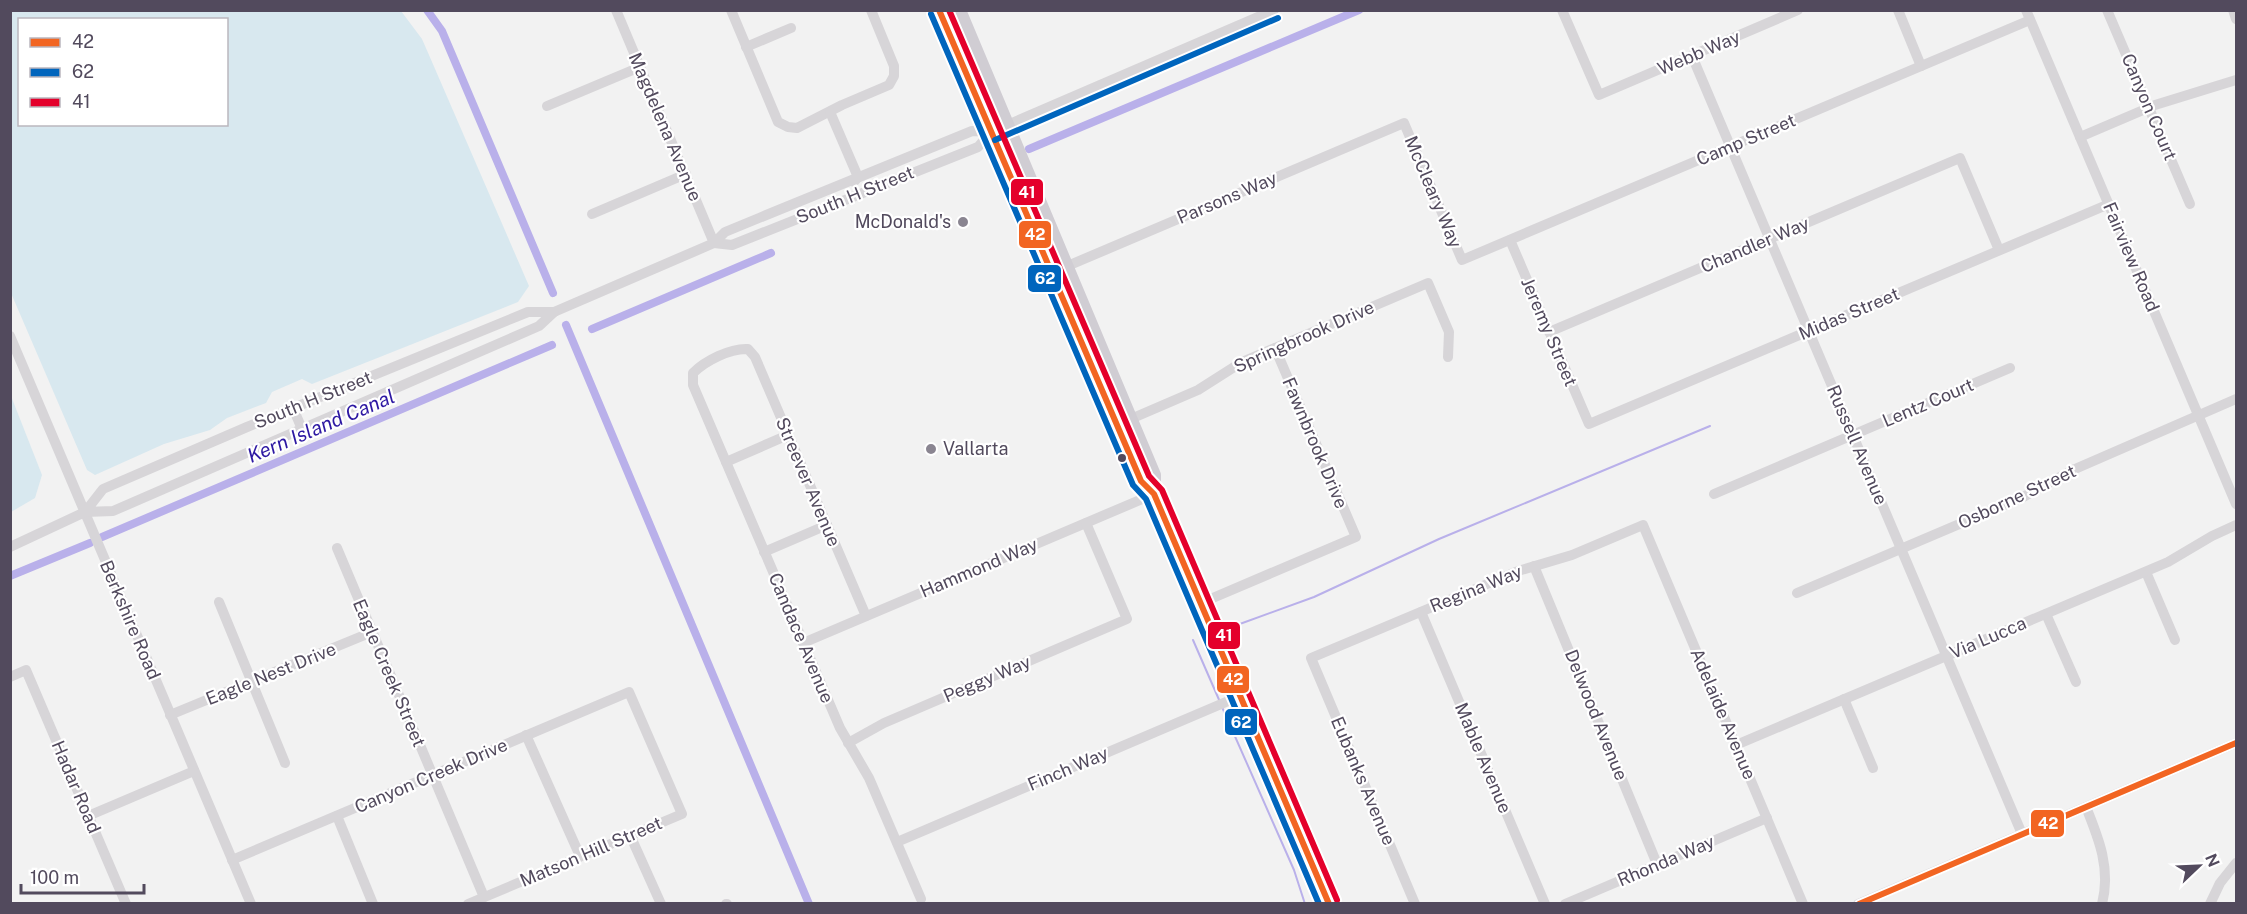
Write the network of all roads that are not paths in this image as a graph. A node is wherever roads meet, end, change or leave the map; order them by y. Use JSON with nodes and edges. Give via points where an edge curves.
{"nodes":[{"id":1,"x":616,"y":10,"type":"edge"},
{"id":2,"x":731,"y":10,"type":"edge"},
{"id":3,"x":871,"y":10,"type":"edge"},
{"id":4,"x":939,"y":10,"type":"edge"},
{"id":5,"x":959,"y":10,"type":"edge"},
{"id":6,"x":1274,"y":10,"type":"edge"},
{"id":7,"x":1563,"y":10,"type":"edge"},
{"id":8,"x":1798,"y":10,"type":"edge"},
{"id":9,"x":1898,"y":10,"type":"edge"},
{"id":10,"x":2108,"y":10,"type":"edge"},
{"id":11,"x":2233,"y":10,"type":"edge"},
{"id":12,"x":1259,"y":14,"type":"edge"},
{"id":13,"x":2028,"y":15,"type":"edge"},
{"id":14,"x":2236,"y":19,"type":"edge"},
{"id":15,"x":791,"y":28,"type":"dead end"},
{"id":16,"x":746,"y":47,"type":"junction"},
{"id":17,"x":1692,"y":56,"type":"junction"},
{"id":18,"x":1921,"y":66,"type":"junction"},
{"id":19,"x":640,"y":67,"type":"junction"},
{"id":20,"x":2236,"y":81,"type":"edge"},
{"id":21,"x":547,"y":106,"type":"dead end"},
{"id":22,"x":2149,"y":108,"type":"junction"},
{"id":23,"x":830,"y":112,"type":"junction"},
{"id":24,"x":1404,"y":123,"type":"joint"},
{"id":25,"x":1007,"y":125,"type":"junction"},
{"id":26,"x":991,"y":132,"type":"junction"},
{"id":27,"x":2080,"y":137,"type":"junction"},
{"id":28,"x":1731,"y":146,"type":"junction"},
{"id":29,"x":909,"y":156,"type":"junction"},
{"id":30,"x":686,"y":174,"type":"junction"},
{"id":31,"x":858,"y":177,"type":"junction"},
{"id":32,"x":866,"y":190,"type":"junction"},
{"id":33,"x":2109,"y":204,"type":"junction"},
{"id":34,"x":2190,"y":204,"type":"dead end"},
{"id":35,"x":592,"y":214,"type":"dead end"},
{"id":36,"x":786,"y":223,"type":"junction"},
{"id":37,"x":1770,"y":239,"type":"junction"},
{"id":38,"x":1510,"y":240,"type":"junction"},
{"id":39,"x":714,"y":243,"type":"junction"},
{"id":40,"x":1999,"y":250,"type":"junction"},
{"id":41,"x":1462,"y":260,"type":"joint"},
{"id":42,"x":1066,"y":267,"type":"junction"},
{"id":43,"x":1051,"y":273,"type":"junction"},
{"id":44,"x":554,"y":312,"type":"junction"},
{"id":45,"x":1809,"y":331,"type":"junction"},
{"id":46,"x":1549,"y":332,"type":"junction"},
{"id":47,"x":10,"y":336,"type":"edge"},
{"id":48,"x":1275,"y":348,"type":"junction"},
{"id":49,"x":748,"y":349,"type":"joint"},
{"id":50,"x":1448,"y":357,"type":"dead end"},
{"id":51,"x":2010,"y":368,"type":"dead end"},
{"id":52,"x":2236,"y":399,"type":"edge"},
{"id":53,"x":292,"y":408,"type":"junction"},
{"id":54,"x":2199,"y":416,"type":"junction"},
{"id":55,"x":1124,"y":422,"type":"junction"},
{"id":56,"x":1589,"y":424,"type":"joint"},
{"id":57,"x":302,"y":429,"type":"junction"},
{"id":58,"x":788,"y":435,"type":"junction"},
{"id":59,"x":1853,"y":435,"type":"junction"},
{"id":60,"x":726,"y":462,"type":"junction"},
{"id":61,"x":1154,"y":494,"type":"junction"},
{"id":62,"x":1714,"y":494,"type":"dead end"},
{"id":63,"x":2236,"y":504,"type":"edge"},
{"id":64,"x":85,"y":512,"type":"junction"},
{"id":65,"x":1086,"y":523,"type":"junction"},
{"id":66,"x":827,"y":525,"type":"junction"},
{"id":67,"x":1643,"y":525,"type":"joint"},
{"id":68,"x":2236,"y":525,"type":"edge"},
{"id":69,"x":10,"y":546,"type":"edge"},
{"id":70,"x":337,"y":548,"type":"dead end"},
{"id":71,"x":1901,"y":549,"type":"junction"},
{"id":72,"x":764,"y":552,"type":"junction"},
{"id":73,"x":1534,"y":566,"type":"junction"},
{"id":74,"x":2146,"y":572,"type":"junction"},
{"id":75,"x":1797,"y":593,"type":"dead end"},
{"id":76,"x":219,"y":602,"type":"dead end"},
{"id":77,"x":1201,"y":603,"type":"junction"},
{"id":78,"x":1421,"y":612,"type":"junction"},
{"id":79,"x":2046,"y":614,"type":"junction"},
{"id":80,"x":866,"y":616,"type":"junction"},
{"id":81,"x":372,"y":632,"type":"junction"},
{"id":82,"x":2175,"y":640,"type":"dead end"},
{"id":83,"x":803,"y":643,"type":"junction"},
{"id":84,"x":1947,"y":656,"type":"junction"},
{"id":85,"x":1311,"y":658,"type":"joint"},
{"id":86,"x":10,"y":677,"type":"edge"},
{"id":87,"x":252,"y":682,"type":"junction"},
{"id":88,"x":2076,"y":682,"type":"dead end"},
{"id":89,"x":1240,"y":696,"type":"junction"},
{"id":90,"x":1844,"y":699,"type":"junction"},
{"id":91,"x":170,"y":715,"type":"junction"},
{"id":92,"x":526,"y":735,"type":"junction"},
{"id":93,"x":848,"y":743,"type":"junction"},
{"id":94,"x":2236,"y":743,"type":"edge"},
{"id":95,"x":1736,"y":745,"type":"junction"},
{"id":96,"x":285,"y":763,"type":"dead end"},
{"id":97,"x":1874,"y":768,"type":"dead end"},
{"id":98,"x":194,"y":771,"type":"junction"},
{"id":99,"x":432,"y":775,"type":"junction"},
{"id":100,"x":2086,"y":807,"type":"junction"},
{"id":101,"x":682,"y":814,"type":"joint"},
{"id":102,"x":88,"y":816,"type":"junction"},
{"id":103,"x":337,"y":816,"type":"junction"},
{"id":104,"x":1767,"y":818,"type":"junction"},
{"id":105,"x":2022,"y":834,"type":"junction"},
{"id":106,"x":630,"y":835,"type":"junction"},
{"id":107,"x":897,"y":842,"type":"junction"},
{"id":108,"x":580,"y":856,"type":"junction"},
{"id":109,"x":232,"y":860,"type":"junction"},
{"id":110,"x":2236,"y":863,"type":"edge"},
{"id":111,"x":1657,"y":864,"type":"junction"},
{"id":112,"x":484,"y":897,"type":"junction"},
{"id":113,"x":921,"y":899,"type":"dead end"},
{"id":114,"x":126,"y":903,"type":"edge"},
{"id":115,"x":251,"y":903,"type":"edge"},
{"id":116,"x":374,"y":903,"type":"edge"},
{"id":117,"x":468,"y":903,"type":"edge"},
{"id":118,"x":661,"y":903,"type":"edge"},
{"id":119,"x":1329,"y":903,"type":"edge"},
{"id":120,"x":1415,"y":903,"type":"edge"},
{"id":121,"x":1545,"y":903,"type":"edge"},
{"id":122,"x":1565,"y":903,"type":"edge"},
{"id":123,"x":1803,"y":903,"type":"edge"},
{"id":124,"x":1858,"y":903,"type":"edge"},
{"id":125,"x":2103,"y":903,"type":"edge"},
{"id":126,"x":2210,"y":903,"type":"edge"}],
"edges":[{"from":1,"to":19,"type":"street","name":"Magdelena Avenue"},
{"from":2,"to":16,"type":"street"},
{"from":3,"to":23,"type":"street","via":[[894,66],[894,76],[889,85]]},
{"from":4,"to":26,"type":"main road"},
{"from":5,"to":25,"type":"main road"},
{"from":6,"to":12,"type":"street","name":"South H Street"},
{"from":7,"to":17,"type":"street","name":"Webb Way","via":[[1599,95]]},
{"from":8,"to":17,"type":"street","name":"Webb Way"},
{"from":9,"to":18,"type":"street"},
{"from":10,"to":22,"type":"street","name":"Canyon Court"},
{"from":11,"to":14,"type":"street"},
{"from":12,"to":25,"type":"street","name":"South H Street"},
{"from":13,"to":18,"type":"street","name":"Camp Street"},
{"from":13,"to":27,"type":"street","name":"Fairview Road"},
{"from":15,"to":16,"type":"street"},
{"from":16,"to":23,"type":"street","via":[[778,122],[797,128]]},
{"from":17,"to":28,"type":"street","name":"Russell Avenue"},
{"from":18,"to":28,"type":"street","name":"Camp Street"},
{"from":19,"to":21,"type":"street"},
{"from":19,"to":30,"type":"street","name":"Magdelena Avenue"},
{"from":20,"to":22,"type":"street"},
{"from":22,"to":27,"type":"street"},
{"from":22,"to":34,"type":"street","name":"Canyon Court"},
{"from":23,"to":31,"type":"street"},
{"from":24,"to":41,"type":"street","name":"McCleary Way"},
{"from":24,"to":42,"type":"street","name":"Parsons Way"},
{"from":25,"to":26,"type":"street","name":"South H Street"},
{"from":25,"to":42,"type":"main road"},
{"from":26,"to":29,"type":"street","name":"South H Street","via":[[972,131]]},
{"from":26,"to":32,"type":"street","name":"South H Street","via":[[978,147]]},
{"from":26,"to":43,"type":"main road"},
{"from":27,"to":33,"type":"street","name":"Fairview Road"},
{"from":28,"to":37,"type":"street","name":"Russell Avenue"},
{"from":28,"to":38,"type":"street","name":"Camp Street"},
{"from":29,"to":31,"type":"street","name":"South H Street"},
{"from":29,"to":32,"type":"street"},
{"from":30,"to":35,"type":"street"},
{"from":30,"to":39,"type":"street","name":"Magdelena Avenue"},
{"from":31,"to":36,"type":"street","via":[[844,191]]},
{"from":31,"to":39,"type":"street","name":"South H Street","via":[[725,232]]},
{"from":32,"to":36,"type":"street","name":"South H Street"},
{"from":33,"to":40,"type":"street","name":"Midas Street"},
{"from":33,"to":54,"type":"street","name":"Fairview Road"},
{"from":36,"to":39,"type":"street","name":"South H Street","via":[[732,245]]},
{"from":37,"to":40,"type":"street","name":"Chandler Way","via":[[1960,158]]},
{"from":37,"to":45,"type":"street","name":"Russell Avenue"},
{"from":37,"to":46,"type":"street","name":"Chandler Way"},
{"from":38,"to":41,"type":"street","name":"Camp Street"},
{"from":38,"to":46,"type":"street","name":"Jeremy Street"},
{"from":39,"to":44,"type":"street","name":"South H Street"},
{"from":40,"to":45,"type":"street","name":"Midas Street"},
{"from":42,"to":43,"type":"street","name":"Parsons Way"},
{"from":42,"to":55,"type":"main road"},
{"from":43,"to":55,"type":"main road"},
{"from":44,"to":53,"type":"street","name":"South H Street","via":[[528,312]]},
{"from":44,"to":57,"type":"street","name":"South H Street","via":[[539,326]]},
{"from":45,"to":56,"type":"street","name":"Midas Street"},
{"from":45,"to":59,"type":"street","name":"Russell Avenue"},
{"from":46,"to":56,"type":"street","name":"Jeremy Street"},
{"from":47,"to":64,"type":"street","name":"Berkshire Road"},
{"from":48,"to":50,"type":"street","name":"Springbrook Drive","via":[[1428,283],[1449,332]]},
{"from":48,"to":55,"type":"street","name":"Springbrook Drive","via":[[1242,362],[1198,390]]},
{"from":48,"to":77,"type":"street","name":"Fawnbrook Drive","via":[[1356,537]]},
{"from":49,"to":58,"type":"street","name":"Streever Avenue"},
{"from":49,"to":60,"type":"street","name":"Candace Avenue","via":[[710,361],[693,373],[693,385]]},
{"from":51,"to":59,"type":"street","name":"Lentz Court"},
{"from":52,"to":54,"type":"street","name":"Osborne Street"},
{"from":53,"to":57,"type":"street"},
{"from":53,"to":64,"type":"street","name":"South H Street","via":[[103,489]]},
{"from":54,"to":63,"type":"street","name":"Fairview Road"},
{"from":54,"to":71,"type":"street","name":"Osborne Street"},
{"from":55,"to":61,"type":"main road","via":[[1142,481]]},
{"from":57,"to":64,"type":"street","name":"South H Street","via":[[113,511]]},
{"from":58,"to":60,"type":"street"},
{"from":58,"to":66,"type":"street","name":"Streever Avenue"},
{"from":59,"to":62,"type":"street","name":"Lentz Court"},
{"from":59,"to":71,"type":"street","name":"Russell Avenue"},
{"from":60,"to":72,"type":"street","name":"Candace Avenue"},
{"from":61,"to":65,"type":"street","name":"Hammond Way"},
{"from":61,"to":77,"type":"main road"},
{"from":64,"to":69,"type":"street","name":"South H Street"},
{"from":64,"to":91,"type":"street","name":"Berkshire Road"},
{"from":65,"to":80,"type":"street","name":"Hammond Way"},
{"from":65,"to":93,"type":"street","name":"Peggy Way","via":[[1127,619],[884,723]]},
{"from":66,"to":72,"type":"street"},
{"from":66,"to":80,"type":"street","name":"Streever Avenue"},
{"from":67,"to":73,"type":"street","name":"Regina Way","via":[[1572,555]]},
{"from":67,"to":95,"type":"street","name":"Adelaide Avenue"},
{"from":68,"to":74,"type":"street","name":"Via Lucca"},
{"from":70,"to":81,"type":"street","name":"Eagle Creek Street"},
{"from":71,"to":75,"type":"street","name":"Osborne Street"},
{"from":71,"to":84,"type":"street","name":"Russell Avenue"},
{"from":72,"to":83,"type":"street","name":"Candace Avenue"},
{"from":73,"to":78,"type":"street","name":"Regina Way"},
{"from":73,"to":111,"type":"street","name":"Delwood Avenue"},
{"from":74,"to":79,"type":"street","name":"Via Lucca"},
{"from":74,"to":82,"type":"street"},
{"from":76,"to":87,"type":"street"},
{"from":77,"to":89,"type":"main road"},
{"from":78,"to":85,"type":"street","name":"Regina Way"},
{"from":78,"to":121,"type":"street","name":"Mable Avenue"},
{"from":79,"to":84,"type":"street","name":"Via Lucca"},
{"from":79,"to":88,"type":"street"},
{"from":80,"to":83,"type":"street","name":"Hammond Way"},
{"from":81,"to":87,"type":"street","name":"Eagle Nest Drive"},
{"from":81,"to":99,"type":"street","name":"Eagle Creek Street"},
{"from":83,"to":93,"type":"street","name":"Candace Avenue"},
{"from":84,"to":90,"type":"street","name":"Via Lucca"},
{"from":84,"to":105,"type":"street","name":"Russell Avenue"},
{"from":85,"to":120,"type":"street","name":"Eubanks Avenue"},
{"from":86,"to":102,"type":"street","name":"Hadar Road","via":[[26,670]]},
{"from":87,"to":91,"type":"street","name":"Eagle Nest Drive"},
{"from":87,"to":96,"type":"street"},
{"from":89,"to":107,"type":"street","name":"Finch Way"},
{"from":89,"to":119,"type":"main road"},
{"from":90,"to":95,"type":"street","name":"Via Lucca"},
{"from":90,"to":97,"type":"street"},
{"from":91,"to":98,"type":"street","name":"Berkshire Road"},
{"from":92,"to":99,"type":"street","name":"Canyon Creek Drive"},
{"from":92,"to":101,"type":"street","name":"Canyon Creek Drive","via":[[629,692]]},
{"from":92,"to":108,"type":"street"},
{"from":93,"to":107,"type":"street","name":"Candace Avenue","via":[[870,778]]},
{"from":94,"to":100,"type":"street"},
{"from":95,"to":104,"type":"street","name":"Adelaide Avenue"},
{"from":98,"to":102,"type":"street"},
{"from":98,"to":109,"type":"street","name":"Berkshire Road"},
{"from":99,"to":103,"type":"street","name":"Canyon Creek Drive"},
{"from":99,"to":112,"type":"street","name":"Eagle Creek Street"},
{"from":100,"to":105,"type":"street"},
{"from":100,"to":125,"type":"street","via":[[2104,853]]},
{"from":101,"to":106,"type":"street","name":"Matson Hill Street"},
{"from":102,"to":114,"type":"street","name":"Hadar Road"},
{"from":103,"to":109,"type":"street","name":"Canyon Creek Drive"},
{"from":103,"to":116,"type":"street"},
{"from":104,"to":111,"type":"street","name":"Rhonda Way"},
{"from":104,"to":123,"type":"street","name":"Adelaide Avenue"},
{"from":105,"to":124,"type":"street"},
{"from":106,"to":108,"type":"street","name":"Matson Hill Street"},
{"from":106,"to":118,"type":"street"},
{"from":107,"to":113,"type":"street","name":"Candace Avenue"},
{"from":108,"to":112,"type":"street","name":"Matson Hill Street"},
{"from":109,"to":115,"type":"street","name":"Berkshire Road"},
{"from":110,"to":126,"type":"street"},
{"from":111,"to":122,"type":"street","name":"Rhonda Way"},
{"from":112,"to":117,"type":"street","name":"Matson Hill Street"}]}
